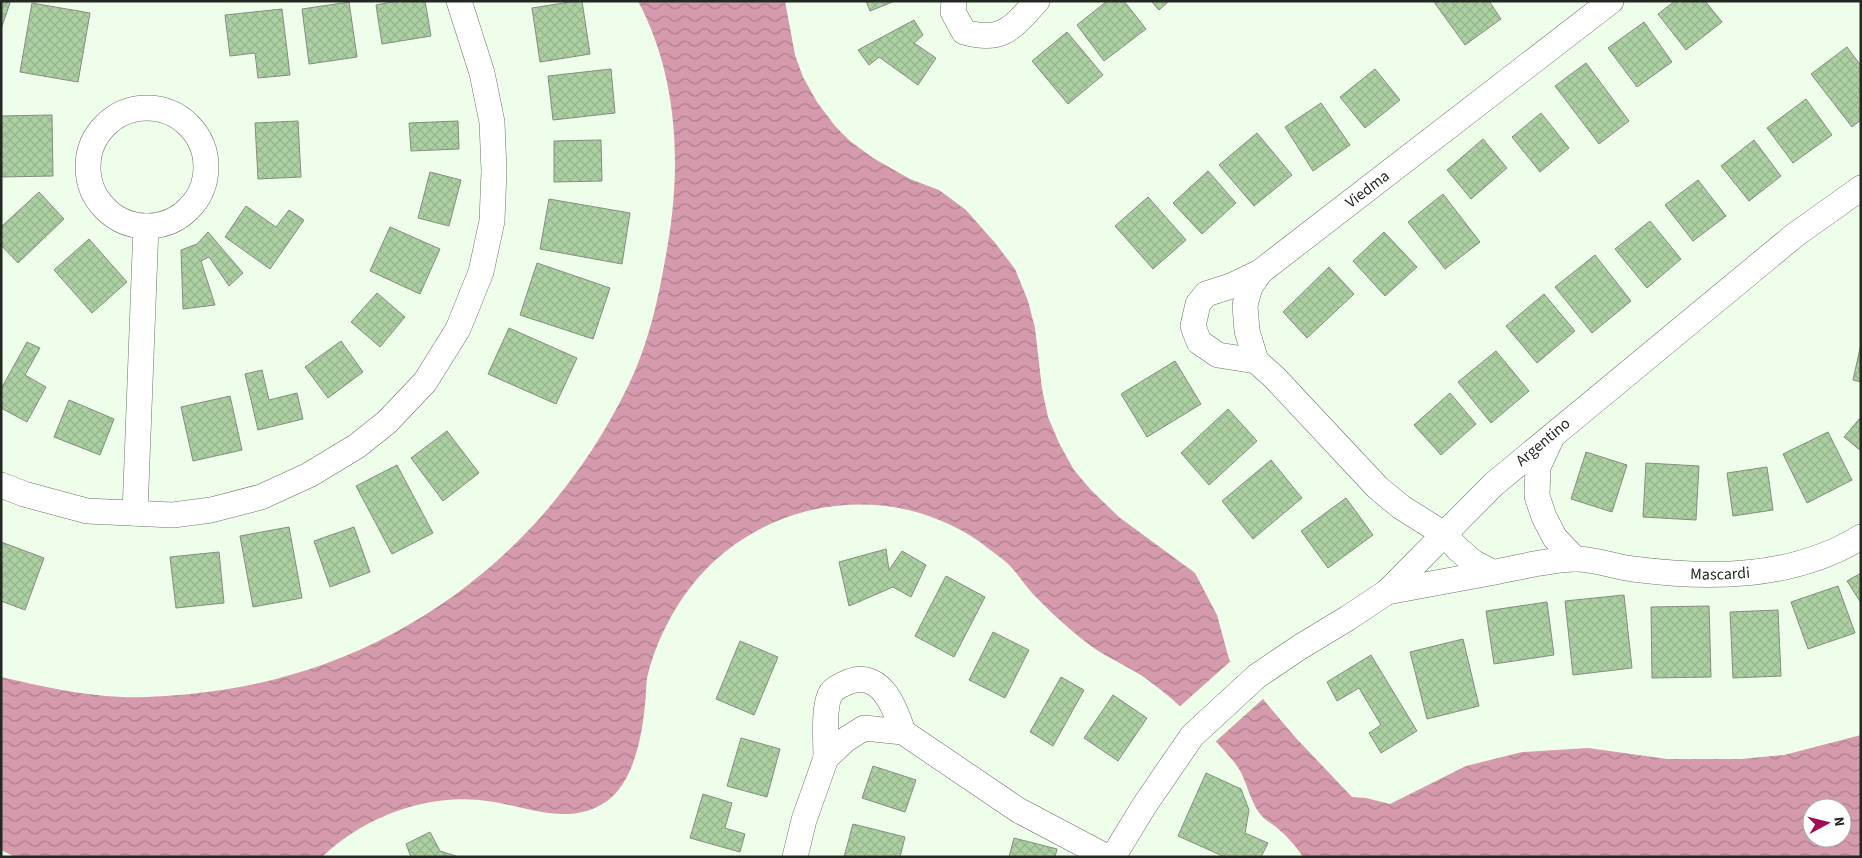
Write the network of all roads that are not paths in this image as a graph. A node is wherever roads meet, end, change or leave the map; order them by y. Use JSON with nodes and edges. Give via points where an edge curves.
{"nodes":[{"id":1,"x":459,"y":1,"type":"edge"},
{"id":2,"x":954,"y":1,"type":"edge"},
{"id":3,"x":1037,"y":1,"type":"edge"},
{"id":4,"x":1611,"y":1,"type":"edge"},
{"id":5,"x":1861,"y":188,"type":"edge"},
{"id":6,"x":146,"y":226,"type":"junction"},
{"id":7,"x":1260,"y":272,"type":"junction"},
{"id":8,"x":1256,"y":360,"type":"junction"},
{"id":9,"x":1553,"y":434,"type":"junction"},
{"id":10,"x":1,"y":485,"type":"edge"},
{"id":11,"x":136,"y":513,"type":"junction"},
{"id":12,"x":1444,"y":534,"type":"junction"},
{"id":13,"x":1861,"y":537,"type":"edge"},
{"id":14,"x":1575,"y":559,"type":"junction"},
{"id":15,"x":1492,"y":572,"type":"junction"},
{"id":16,"x":1387,"y":592,"type":"junction"},
{"id":17,"x":903,"y":732,"type":"junction"},
{"id":18,"x":826,"y":758,"type":"junction"},
{"id":19,"x":794,"y":857,"type":"edge"},
{"id":20,"x":1106,"y":857,"type":"edge"},
{"id":21,"x":1113,"y":857,"type":"edge"}],
"edges":[{"from":1,"to":11,"type":"street","via":[[482,73],[492,122],[492,221],[481,272],[458,329],[425,382],[387,422],[357,446],[309,475],[261,497],[211,510],[173,515]]},
{"from":2,"to":3,"type":"street","via":[[953,12],[964,32],[982,37],[1001,35]]},
{"from":4,"to":7,"type":"street","name":"Viedma"},
{"from":5,"to":9,"type":"street","name":"Argentino","via":[[1795,235]]},
{"from":6,"to":6,"type":"street","via":[[165,224],[182,215],[204,184],[206,165],[202,146],[193,130],[178,117],[161,110],[142,108],[122,113],[106,124],[94,140],[88,160],[89,179],[96,198],[109,213],[127,223]]},
{"from":6,"to":11,"type":"street"},
{"from":7,"to":8,"type":"street","via":[[1250,287],[1245,305],[1247,331]]},
{"from":7,"to":8,"type":"street","name":"Viedma","via":[[1206,294],[1198,304],[1193,326],[1199,342],[1218,355]]},
{"from":8,"to":12,"type":"street","via":[[1378,488]]},
{"from":9,"to":12,"type":"street","name":"Argentino","via":[[1494,484]]},
{"from":9,"to":14,"type":"street","via":[[1538,467],[1537,496],[1555,538]]},
{"from":10,"to":11,"type":"street","via":[[87,510]]},
{"from":12,"to":15,"type":"street","via":[[1473,562]]},
{"from":12,"to":16,"type":"street","name":"Argentino"},
{"from":13,"to":14,"type":"street","name":"Mascardi","via":[[1819,558],[1778,569],[1735,574],[1697,576]]},
{"from":14,"to":15,"type":"street"},
{"from":15,"to":16,"type":"street"},
{"from":16,"to":21,"type":"street","via":[[1257,676],[1192,736]]},
{"from":17,"to":18,"type":"street","via":[[864,728]]},
{"from":17,"to":18,"type":"street","via":[[894,704],[883,690],[860,678],[845,683],[832,692],[826,710]]},
{"from":17,"to":20,"type":"street","via":[[1018,810]]},
{"from":18,"to":19,"type":"street"}]}
